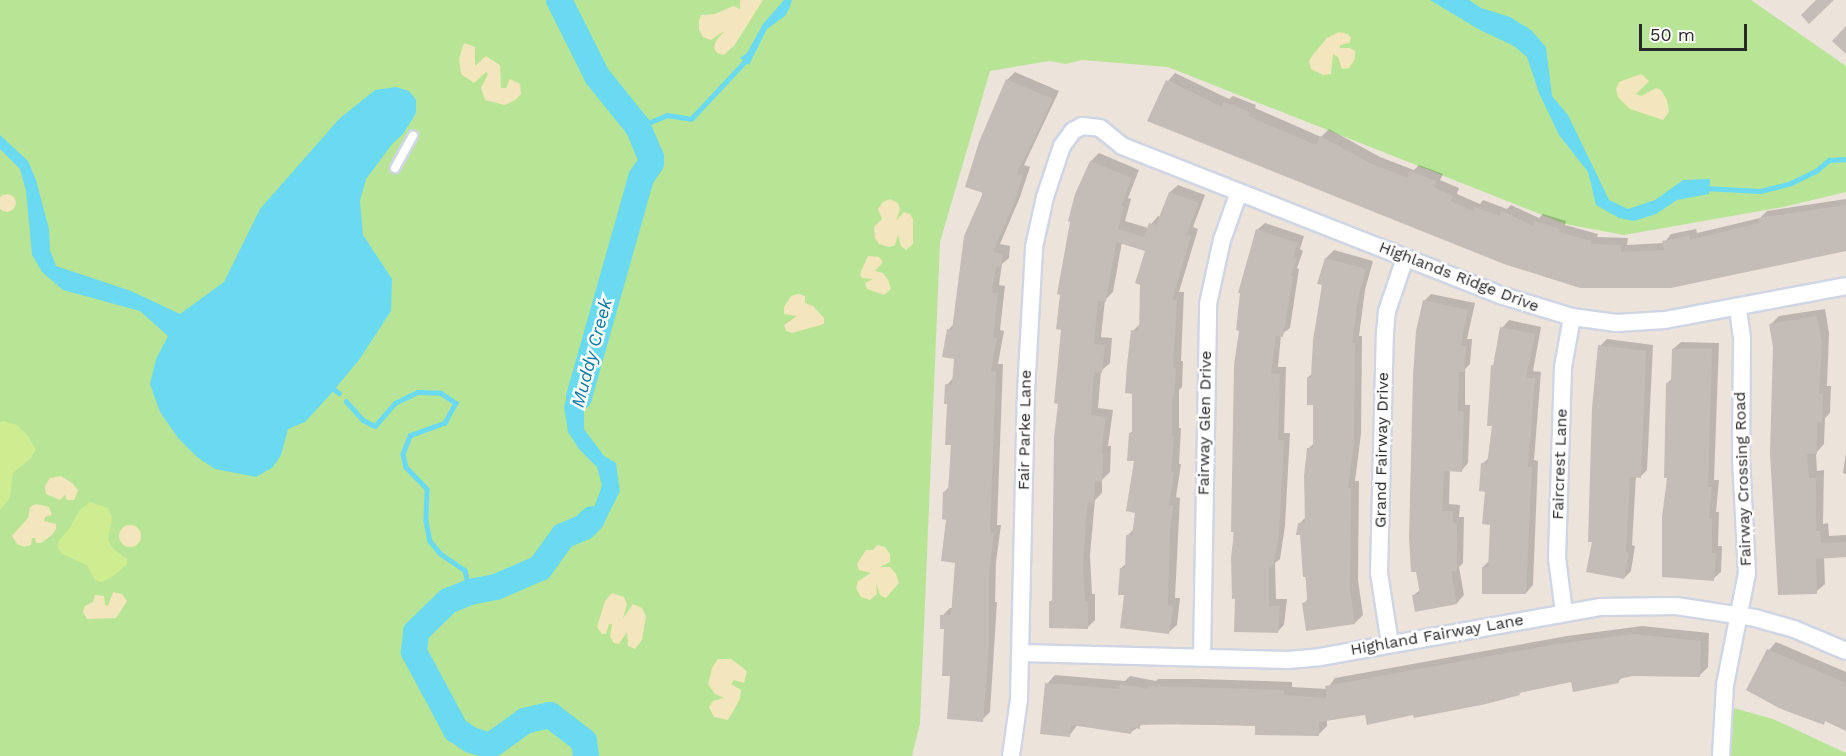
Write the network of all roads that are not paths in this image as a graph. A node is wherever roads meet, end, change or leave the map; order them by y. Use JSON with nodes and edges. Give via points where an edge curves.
{"nodes":[{"id":1,"x":1092,"y":125,"type":"joint"},
{"id":2,"x":412,"y":136,"type":"dead end"},
{"id":3,"x":395,"y":168,"type":"dead end"},
{"id":4,"x":1239,"y":192,"type":"junction"},
{"id":5,"x":1406,"y":258,"type":"junction"},
{"id":6,"x":1846,"y":286,"type":"edge"},
{"id":7,"x":1738,"y":309,"type":"junction"},
{"id":8,"x":1572,"y":317,"type":"junction"},
{"id":9,"x":1564,"y":612,"type":"junction"},
{"id":10,"x":1740,"y":615,"type":"junction"},
{"id":11,"x":1390,"y":644,"type":"junction"},
{"id":12,"x":1846,"y":651,"type":"edge"},
{"id":13,"x":1021,"y":653,"type":"junction"},
{"id":14,"x":1202,"y":658,"type":"junction"},
{"id":15,"x":1011,"y":756,"type":"edge"},
{"id":16,"x":1720,"y":756,"type":"edge"}],
"edges":[{"from":1,"to":4,"type":"street","name":"Highlands Ridge Drive","via":[[1122,146]]},
{"from":1,"to":13,"type":"street","name":"Fair Parke Lane","via":[[1073,131],[1062,146],[1034,247],[1026,392]]},
{"from":2,"to":3,"type":"lane"},
{"from":4,"to":5,"type":"street","name":"Highlands Ridge Drive"},
{"from":4,"to":14,"type":"street","name":"Fairway Glen Drive","via":[[1222,240],[1208,304]]},
{"from":5,"to":8,"type":"street","name":"Highlands Ridge Drive","via":[[1500,296]]},
{"from":5,"to":11,"type":"street","name":"Grand Fairway Drive","via":[[1390,301],[1384,333],[1379,573]]},
{"from":6,"to":7,"type":"street","name":"Highlands Ridge Drive"},
{"from":7,"to":8,"type":"street","name":"Highlands Ridge Drive","via":[[1617,323]]},
{"from":7,"to":10,"type":"street","name":"Fairway Crossing Road","via":[[1742,338],[1741,457],[1747,573]]},
{"from":8,"to":9,"type":"street","name":"Faircrest Lane","via":[[1563,367],[1557,558]]},
{"from":9,"to":10,"type":"street","name":"Highland Fairway Lane","via":[[1600,607],[1676,606]]},
{"from":9,"to":11,"type":"street","name":"Highland Fairway Lane"},
{"from":10,"to":12,"type":"street","name":"Highland Fairway Lane","via":[[1794,629]]},
{"from":10,"to":16,"type":"street","name":"Fairway Crossing Road","via":[[1725,685]]},
{"from":11,"to":14,"type":"street","name":"Highland Fairway Lane","via":[[1288,660]]},
{"from":13,"to":14,"type":"street","name":"Highland Fairway Lane"},
{"from":13,"to":15,"type":"street","name":"Fair Parke Lane"}]}
